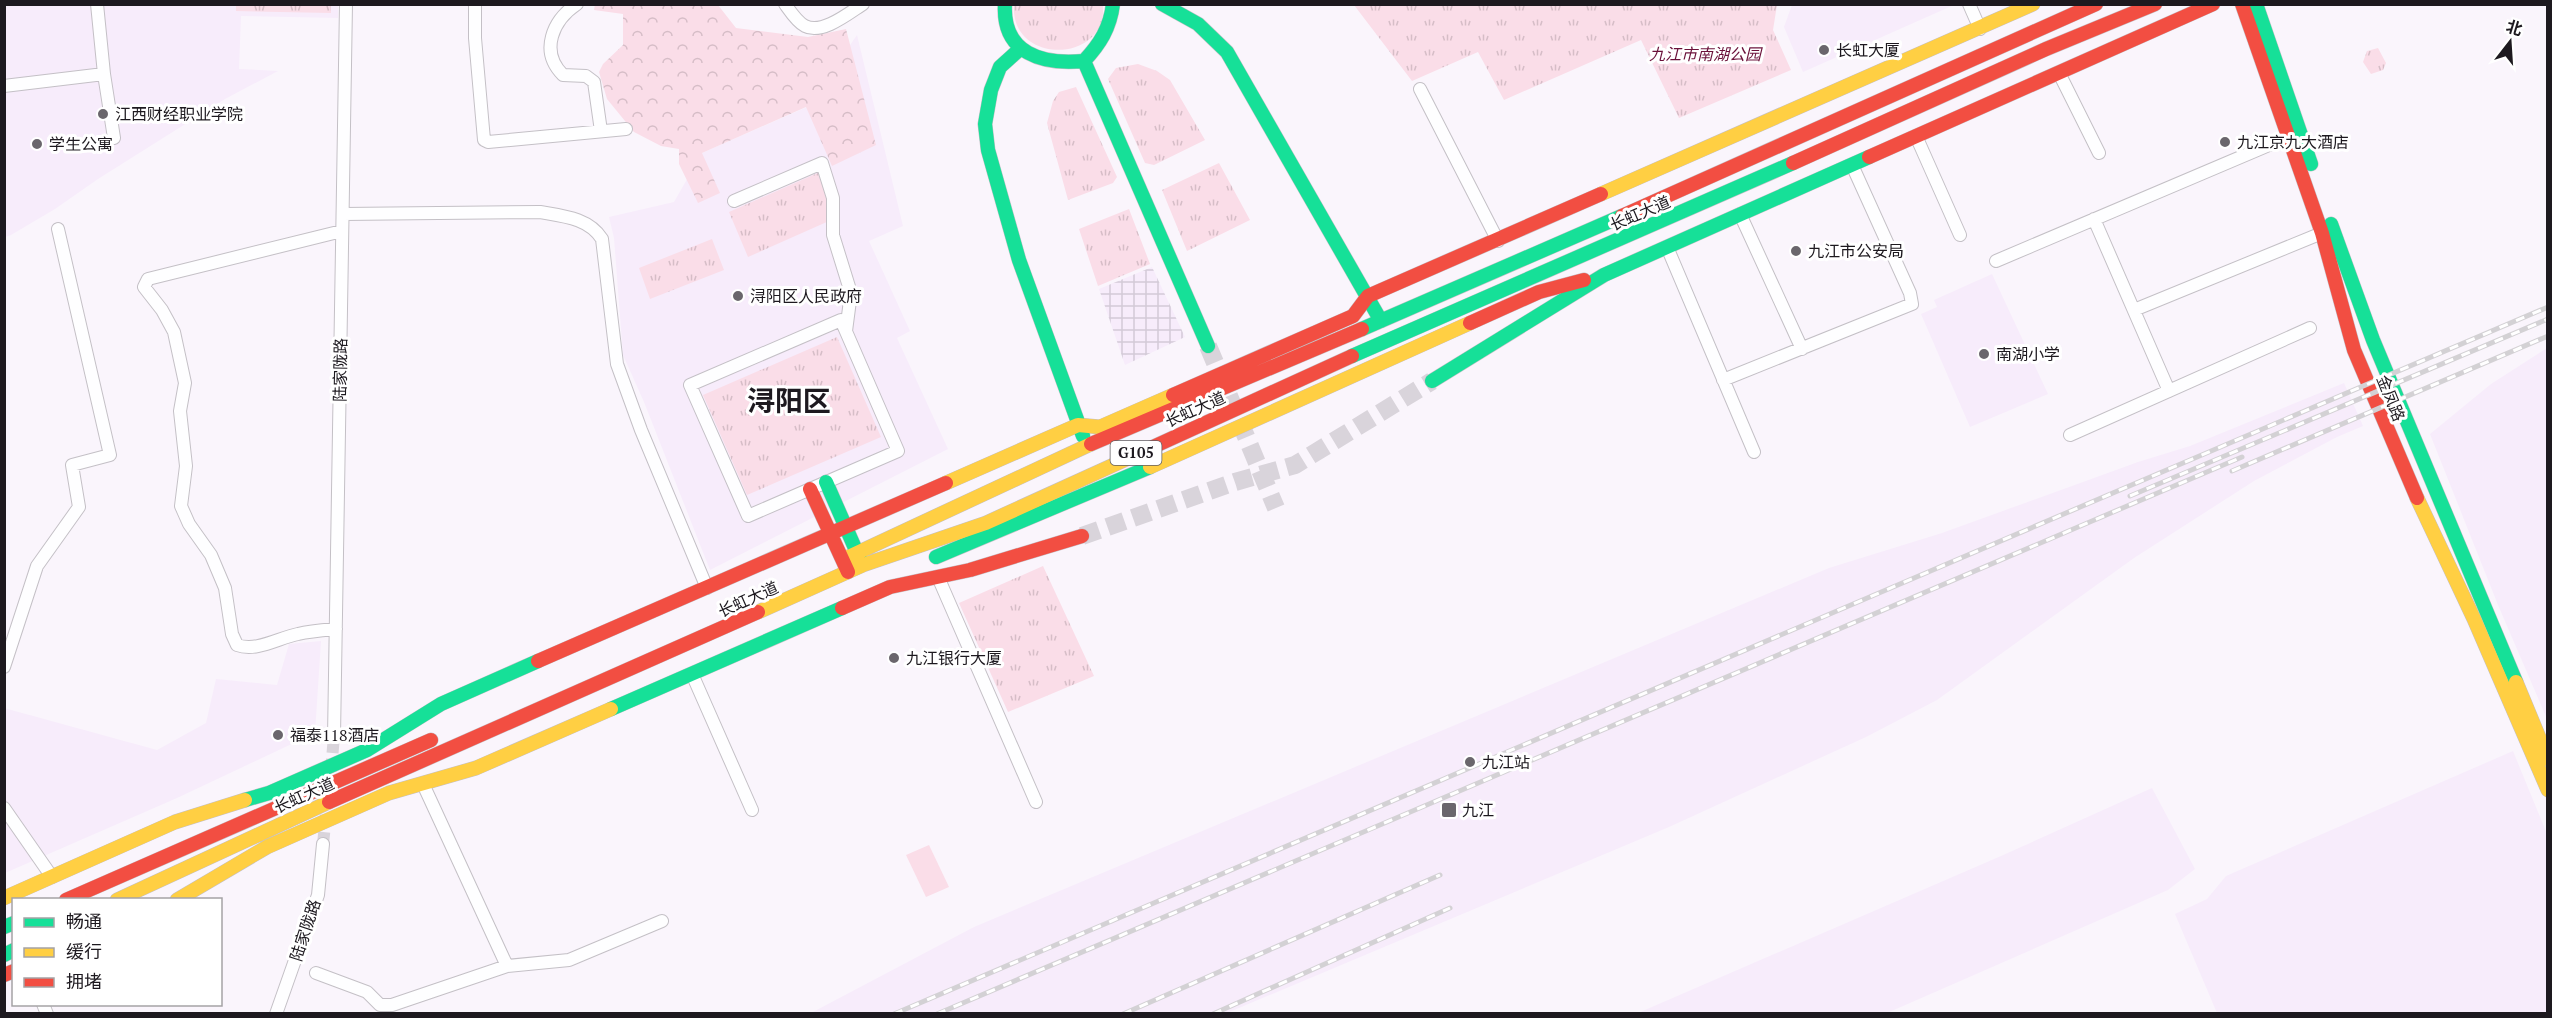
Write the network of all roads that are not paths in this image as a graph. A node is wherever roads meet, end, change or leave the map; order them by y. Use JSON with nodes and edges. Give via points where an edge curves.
{"nodes":[{"id":1,"x":97,"y":4,"type":"edge"},
{"id":2,"x":346,"y":4,"type":"edge"},
{"id":3,"x":475,"y":4,"type":"edge"},
{"id":4,"x":577,"y":4,"type":"edge"},
{"id":5,"x":785,"y":4,"type":"edge"},
{"id":6,"x":863,"y":4,"type":"edge"},
{"id":7,"x":1113,"y":4,"type":"edge"},
{"id":8,"x":1162,"y":4,"type":"edge"},
{"id":9,"x":1969,"y":4,"type":"edge"},
{"id":10,"x":2033,"y":4,"type":"edge"},
{"id":11,"x":2096,"y":4,"type":"edge"},
{"id":12,"x":2155,"y":4,"type":"edge"},
{"id":13,"x":2213,"y":4,"type":"edge"},
{"id":14,"x":2242,"y":4,"type":"edge"},
{"id":15,"x":2256,"y":4,"type":"edge"},
{"id":16,"x":1003,"y":7,"type":"edge"},
{"id":17,"x":1980,"y":29,"type":"junction"},
{"id":18,"x":1021,"y":48,"type":"junction"},
{"id":19,"x":1084,"y":61,"type":"junction"},
{"id":20,"x":2059,"y":73,"type":"junction"},
{"id":21,"x":104,"y":74,"type":"junction"},
{"id":22,"x":1874,"y":75,"type":"junction"},
{"id":23,"x":4,"y":86,"type":"edge"},
{"id":24,"x":1420,"y":89,"type":"dead end"},
{"id":25,"x":1910,"y":111,"type":"junction"},
{"id":26,"x":1842,"y":119,"type":"junction"},
{"id":27,"x":626,"y":129,"type":"dead end"},
{"id":28,"x":601,"y":131,"type":"junction"},
{"id":29,"x":1916,"y":136,"type":"junction"},
{"id":30,"x":2288,"y":137,"type":"junction"},
{"id":31,"x":114,"y":138,"type":"dead end"},
{"id":32,"x":1879,"y":153,"type":"junction"},
{"id":33,"x":2099,"y":153,"type":"dead end"},
{"id":34,"x":1852,"y":165,"type":"junction"},
{"id":35,"x":734,"y":201,"type":"dead end"},
{"id":36,"x":1681,"y":213,"type":"junction"},
{"id":37,"x":343,"y":214,"type":"junction"},
{"id":38,"x":1737,"y":215,"type":"junction"},
{"id":39,"x":2094,"y":219,"type":"junction"},
{"id":40,"x":58,"y":229,"type":"dead end"},
{"id":41,"x":342,"y":231,"type":"junction"},
{"id":42,"x":2322,"y":233,"type":"junction"},
{"id":43,"x":1960,"y":235,"type":"dead end"},
{"id":44,"x":1498,"y":241,"type":"junction"},
{"id":45,"x":1667,"y":247,"type":"junction"},
{"id":46,"x":1996,"y":261,"type":"dead end"},
{"id":47,"x":1604,"y":274,"type":"junction"},
{"id":48,"x":1368,"y":296,"type":"junction"},
{"id":49,"x":2134,"y":310,"type":"junction"},
{"id":50,"x":1381,"y":321,"type":"junction"},
{"id":51,"x":2310,"y":328,"type":"dead end"},
{"id":52,"x":846,"y":332,"type":"junction"},
{"id":53,"x":1208,"y":346,"type":"tunnel mouth"},
{"id":54,"x":1802,"y":349,"type":"junction"},
{"id":55,"x":1724,"y":380,"type":"junction"},
{"id":56,"x":1432,"y":381,"type":"tunnel mouth"},
{"id":57,"x":2169,"y":391,"type":"junction"},
{"id":58,"x":1078,"y":425,"type":"junction"},
{"id":59,"x":2070,"y":435,"type":"dead end"},
{"id":60,"x":1087,"y":446,"type":"junction"},
{"id":61,"x":1754,"y":452,"type":"dead end"},
{"id":62,"x":826,"y":482,"type":"junction"},
{"id":63,"x":810,"y":489,"type":"junction"},
{"id":64,"x":986,"y":523,"type":"junction"},
{"id":65,"x":846,"y":527,"type":"junction"},
{"id":66,"x":831,"y":534,"type":"junction"},
{"id":67,"x":1082,"y":536,"type":"tunnel mouth"},
{"id":68,"x":936,"y":557,"type":"junction"},
{"id":69,"x":860,"y":559,"type":"junction"},
{"id":70,"x":846,"y":566,"type":"junction"},
{"id":71,"x":938,"y":577,"type":"junction"},
{"id":72,"x":890,"y":587,"type":"junction"},
{"id":73,"x":707,"y":588,"type":"junction"},
{"id":74,"x":755,"y":598,"type":"dead end"},
{"id":75,"x":336,"y":629,"type":"junction"},
{"id":76,"x":4,"y":667,"type":"edge"},
{"id":77,"x":692,"y":674,"type":"junction"},
{"id":78,"x":447,"y":733,"type":"dead end"},
{"id":79,"x":2543,"y":734,"type":"edge"},
{"id":80,"x":334,"y":736,"type":"tunnel mouth"},
{"id":81,"x":2547,"y":759,"type":"edge"},
{"id":82,"x":423,"y":784,"type":"junction"},
{"id":83,"x":2547,"y":790,"type":"edge"},
{"id":84,"x":1036,"y":801,"type":"dead end"},
{"id":85,"x":4,"y":808,"type":"edge"},
{"id":86,"x":752,"y":810,"type":"dead end"},
{"id":87,"x":324,"y":844,"type":"tunnel mouth"},
{"id":88,"x":52,"y":877,"type":"junction"},
{"id":89,"x":4,"y":898,"type":"edge"},
{"id":90,"x":71,"y":898,"type":"edge"},
{"id":91,"x":121,"y":898,"type":"edge"},
{"id":92,"x":181,"y":898,"type":"edge"},
{"id":93,"x":662,"y":921,"type":"dead end"},
{"id":94,"x":507,"y":966,"type":"junction"},
{"id":95,"x":316,"y":973,"type":"dead end"},
{"id":96,"x":276,"y":1014,"type":"edge"}],
"edges":[{"from":1,"to":21,"type":"street"},
{"from":2,"to":37,"type":"street","name":"陆家陇路"},
{"from":3,"to":28,"type":"street","via":[[484,140]]},
{"from":4,"to":28,"type":"street","via":[[556,23],[552,57],[563,75],[586,76],[594,82]]},
{"from":5,"to":6,"type":"street","via":[[805,27],[815,28],[828,25]]},
{"from":7,"to":19,"type":"main road","via":[[1111,24],[1101,44]]},
{"from":8,"to":48,"type":"main road","via":[[1194,20],[1227,52]]},
{"from":9,"to":17,"type":"street"},
{"from":10,"to":17,"type":"main road"},
{"from":11,"to":26,"type":"main road","name":"长虹大道","number":"G105"},
{"from":12,"to":25,"type":"main road","name":"长虹大道","number":"G105"},
{"from":13,"to":20,"type":"main road"},
{"from":14,"to":30,"type":"main road","name":"金凤路"},
{"from":15,"to":79,"type":"main road","name":"金凤路","via":[[2373,340]]},
{"from":16,"to":18,"type":"main road","via":[[1008,30]]},
{"from":17,"to":22,"type":"main road"},
{"from":18,"to":19,"type":"main road","via":[[1047,62]]},
{"from":18,"to":58,"type":"main road","via":[[1000,67],[991,90],[984,123],[987,150],[1019,260]]},
{"from":19,"to":53,"type":"main road"},
{"from":20,"to":29,"type":"main road"},
{"from":20,"to":33,"type":"street"},
{"from":21,"to":23,"type":"street"},
{"from":21,"to":31,"type":"street"},
{"from":22,"to":26,"type":"main road"},
{"from":22,"to":44,"type":"main road"},
{"from":24,"to":44,"type":"street"},
{"from":25,"to":32,"type":"main road"},
{"from":25,"to":36,"type":"main road","name":"长虹大道","number":"G105"},
{"from":26,"to":50,"type":"main road","name":"长虹大道","number":"G105"},
{"from":27,"to":28,"type":"street"},
{"from":29,"to":32,"type":"main road"},
{"from":29,"to":43,"type":"street"},
{"from":30,"to":39,"type":"street"},
{"from":30,"to":42,"type":"main road","name":"金凤路"},
{"from":32,"to":34,"type":"main road"},
{"from":34,"to":38,"type":"main road"},
{"from":34,"to":54,"type":"street","via":[[1912,304]]},
{"from":35,"to":52,"type":"street","via":[[822,163],[833,198],[833,235],[852,293]]},
{"from":36,"to":38,"type":"main road"},
{"from":36,"to":64,"type":"main road","name":"长虹大道","number":"G105","via":[[1381,343]]},
{"from":37,"to":41,"type":"street","name":"陆家陇路"},
{"from":37,"to":73,"type":"street","via":[[540,212],[595,228],[602,239],[617,364]]},
{"from":38,"to":45,"type":"main road"},
{"from":38,"to":54,"type":"street"},
{"from":39,"to":46,"type":"street"},
{"from":39,"to":49,"type":"street"},
{"from":40,"to":76,"type":"street","via":[[110,455],[72,465],[79,507],[37,566]]},
{"from":41,"to":75,"type":"street","name":"陆家陇路"},
{"from":41,"to":75,"type":"street","via":[[148,279],[144,286],[174,332],[185,383],[180,411],[186,466],[181,506],[211,555],[225,588],[237,645],[246,648]]},
{"from":42,"to":49,"type":"street"},
{"from":42,"to":83,"type":"main road","name":"金凤路","via":[[2354,351]]},
{"from":44,"to":48,"type":"main road"},
{"from":45,"to":47,"type":"main road"},
{"from":45,"to":55,"type":"street"},
{"from":47,"to":56,"type":"main road"},
{"from":47,"to":68,"type":"main road","via":[[1539,292],[1191,450]]},
{"from":48,"to":50,"type":"main road"},
{"from":48,"to":58,"type":"main road","via":[[1353,316],[1100,427]]},
{"from":49,"to":57,"type":"street"},
{"from":50,"to":60,"type":"main road","name":"长虹大道","number":"G105"},
{"from":51,"to":57,"type":"street"},
{"from":52,"to":62,"type":"street","via":[[898,451]]},
{"from":52,"to":63,"type":"street","via":[[841,320],[690,385],[748,516]]},
{"from":54,"to":55,"type":"street"},
{"from":55,"to":61,"type":"street"},
{"from":57,"to":59,"type":"street"},
{"from":58,"to":60,"type":"main road"},
{"from":58,"to":65,"type":"main road"},
{"from":60,"to":69,"type":"main road","name":"长虹大道","number":"G105"},
{"from":62,"to":63,"type":"street"},
{"from":62,"to":65,"type":"main road"},
{"from":63,"to":66,"type":"main road"},
{"from":64,"to":68,"type":"main road"},
{"from":64,"to":69,"type":"main road","name":"长虹大道","number":"G105"},
{"from":65,"to":66,"type":"main road"},
{"from":65,"to":69,"type":"main road"},
{"from":66,"to":70,"type":"main road"},
{"from":66,"to":73,"type":"main road"},
{"from":67,"to":71,"type":"main road"},
{"from":68,"to":72,"type":"main road"},
{"from":69,"to":70,"type":"main road","name":"长虹大道","number":"G105"},
{"from":70,"to":74,"type":"main road","name":"长虹大道","number":"G105"},
{"from":70,"to":91,"type":"main road","name":"长虹大道","number":"G105"},
{"from":71,"to":72,"type":"main road"},
{"from":71,"to":84,"type":"street"},
{"from":72,"to":77,"type":"main road"},
{"from":73,"to":88,"type":"main road","via":[[441,704],[367,750],[269,793],[175,822]]},
{"from":75,"to":80,"type":"street","name":"陆家陇路"},
{"from":77,"to":82,"type":"main road","via":[[476,768]]},
{"from":77,"to":86,"type":"street"},
{"from":78,"to":90,"type":"main road","name":"长虹大道"},
{"from":79,"to":81,"type":"main road","name":"金凤路"},
{"from":82,"to":92,"type":"main road","via":[[389,793],[267,847]]},
{"from":82,"to":94,"type":"street"},
{"from":85,"to":88,"type":"street"},
{"from":87,"to":96,"type":"street","name":"陆家陇路","via":[[318,895]]},
{"from":88,"to":89,"type":"main road"},
{"from":93,"to":94,"type":"street","via":[[569,960]]},
{"from":94,"to":95,"type":"street","via":[[392,1005],[380,1005],[367,992]]}]}
